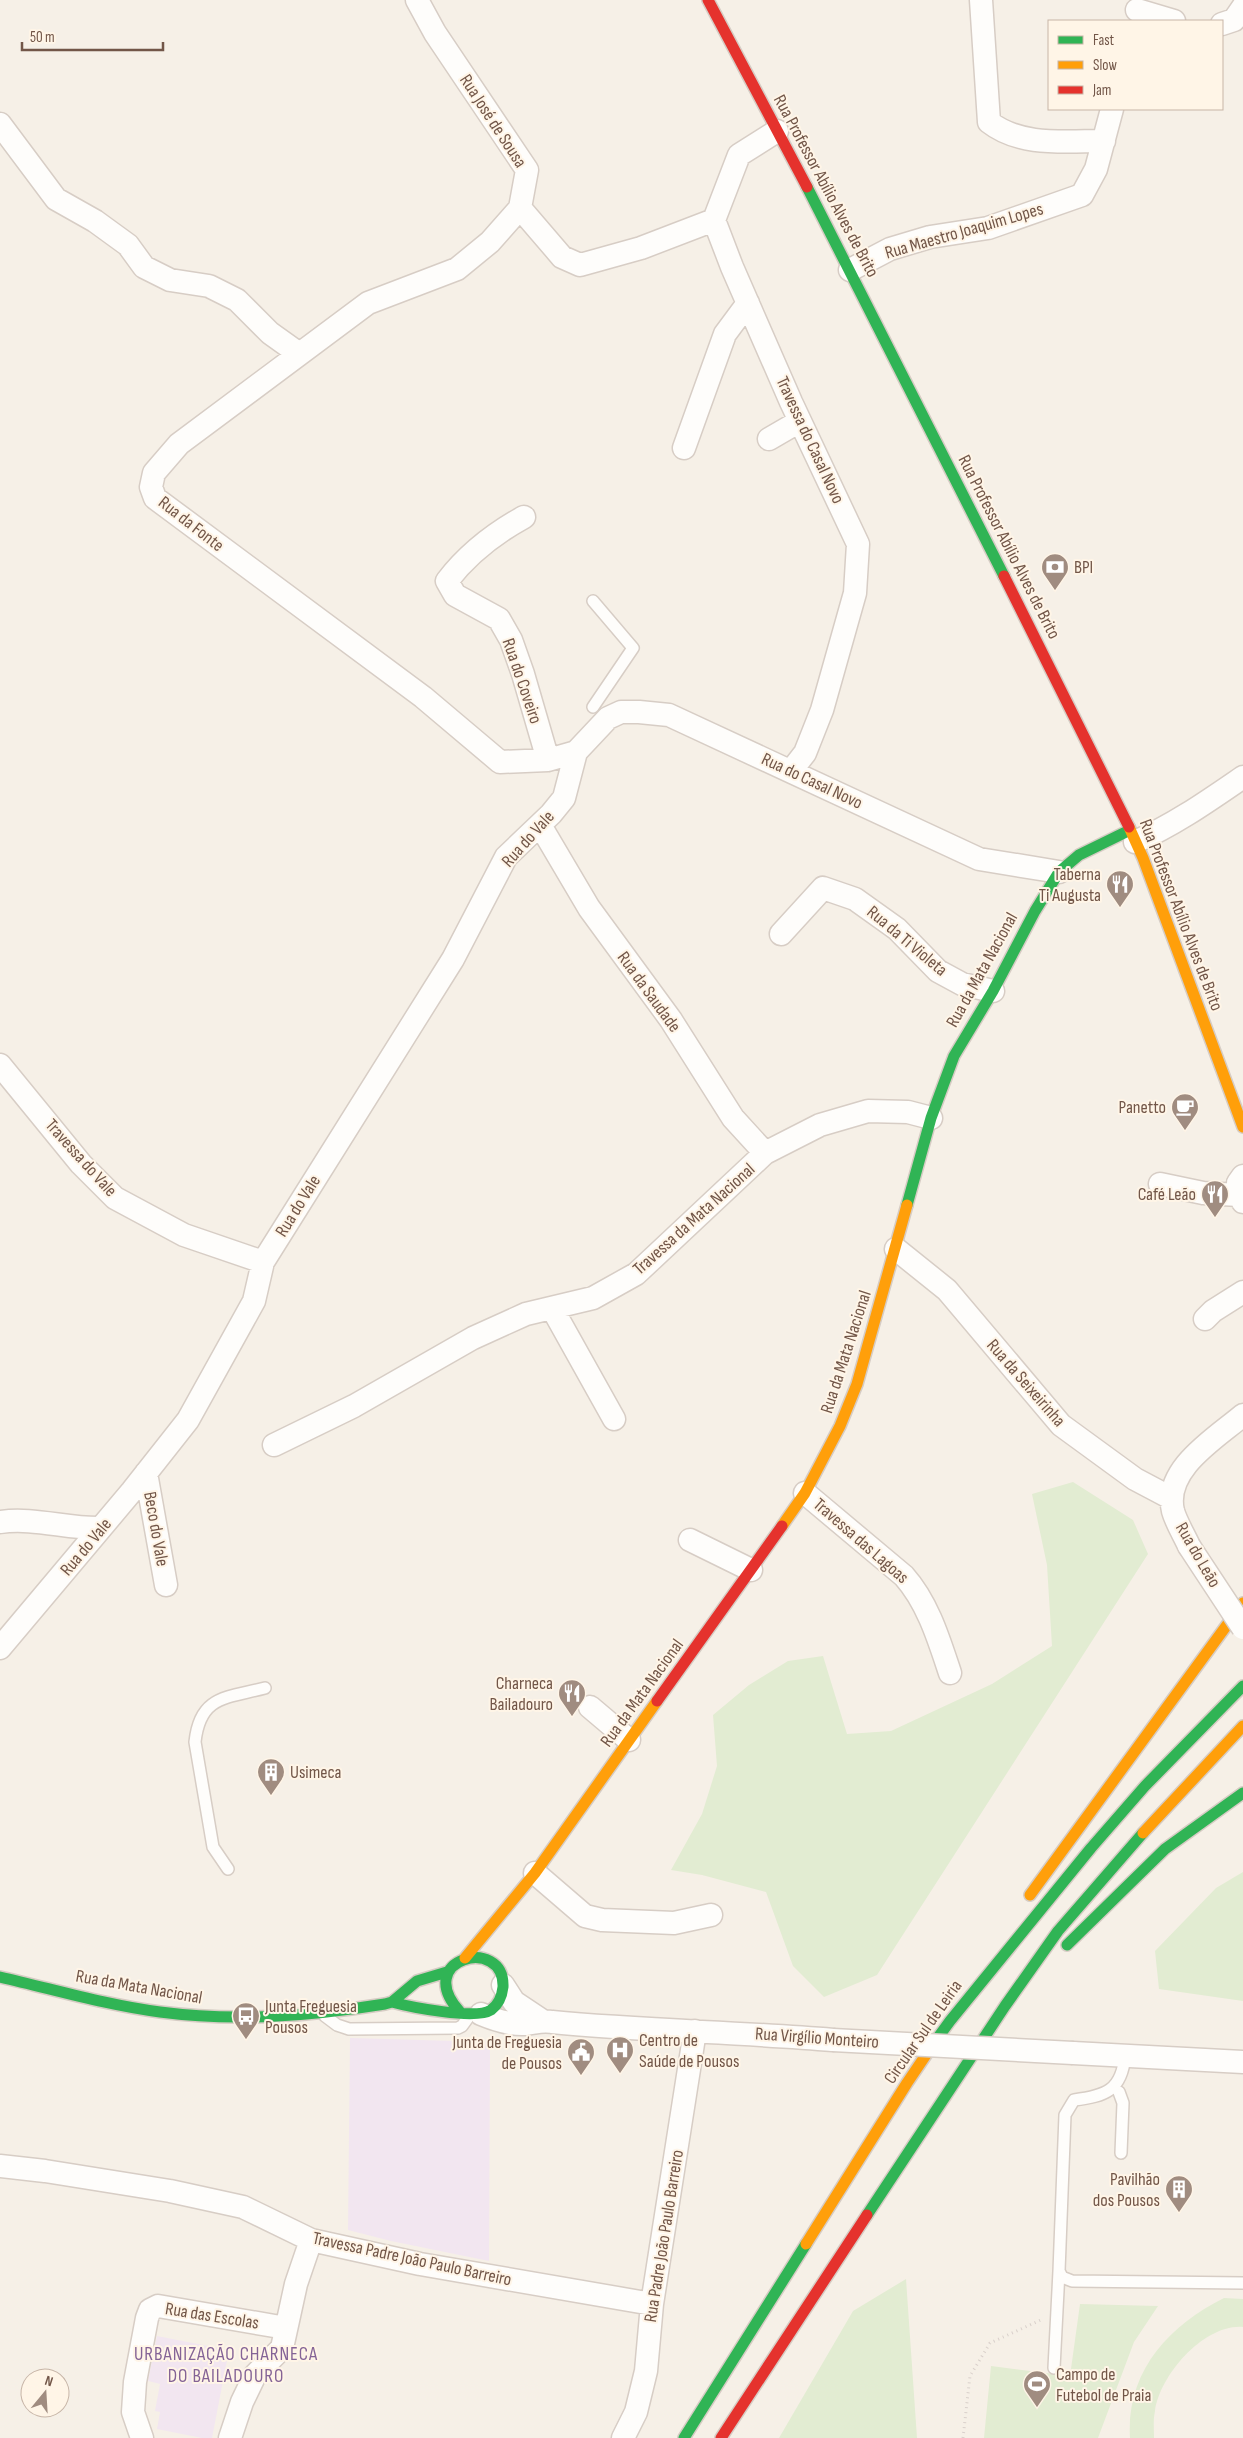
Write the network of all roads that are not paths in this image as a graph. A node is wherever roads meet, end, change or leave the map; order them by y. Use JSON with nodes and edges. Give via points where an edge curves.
{"nodes":[{"id":1,"x":417,"y":0,"type":"edge"},
{"id":2,"x":708,"y":0,"type":"edge"},
{"id":3,"x":981,"y":0,"type":"edge"},
{"id":4,"x":1243,"y":7,"type":"edge"},
{"id":5,"x":1137,"y":10,"type":"edge"},
{"id":6,"x":1171,"y":20,"type":"edge"},
{"id":7,"x":1223,"y":24,"type":"edge"},
{"id":8,"x":1112,"y":110,"type":"edge"},
{"id":9,"x":0,"y":124,"type":"edge"},
{"id":10,"x":777,"y":130,"type":"junction"},
{"id":11,"x":1104,"y":142,"type":"junction"},
{"id":12,"x":520,"y":208,"type":"junction"},
{"id":13,"x":714,"y":220,"type":"junction"},
{"id":14,"x":850,"y":270,"type":"junction"},
{"id":15,"x":748,"y":303,"type":"junction"},
{"id":16,"x":298,"y":353,"type":"junction"},
{"id":17,"x":800,"y":421,"type":"junction"},
{"id":18,"x":769,"y":439,"type":"dead end"},
{"id":19,"x":684,"y":448,"type":"dead end"},
{"id":20,"x":524,"y":517,"type":"dead end"},
{"id":21,"x":593,"y":601,"type":"dead end"},
{"id":22,"x":593,"y":707,"type":"dead end"},
{"id":23,"x":576,"y":752,"type":"junction"},
{"id":24,"x":548,"y":760,"type":"junction"},
{"id":25,"x":790,"y":771,"type":"junction"},
{"id":26,"x":1243,"y":777,"type":"edge"},
{"id":27,"x":540,"y":825,"type":"junction"},
{"id":28,"x":1132,"y":836,"type":"junction"},
{"id":29,"x":1059,"y":872,"type":"junction"},
{"id":30,"x":781,"y":934,"type":"dead end"},
{"id":31,"x":994,"y":991,"type":"junction"},
{"id":32,"x":0,"y":1065,"type":"edge"},
{"id":33,"x":931,"y":1118,"type":"junction"},
{"id":34,"x":1243,"y":1126,"type":"edge"},
{"id":35,"x":765,"y":1154,"type":"junction"},
{"id":36,"x":1160,"y":1184,"type":"dead end"},
{"id":37,"x":1242,"y":1191,"type":"edge"},
{"id":38,"x":896,"y":1249,"type":"junction"},
{"id":39,"x":263,"y":1262,"type":"junction"},
{"id":40,"x":1243,"y":1292,"type":"edge"},
{"id":41,"x":552,"y":1308,"type":"junction"},
{"id":42,"x":1205,"y":1319,"type":"dead end"},
{"id":43,"x":1243,"y":1415,"type":"edge"},
{"id":44,"x":614,"y":1419,"type":"dead end"},
{"id":45,"x":274,"y":1445,"type":"dead end"},
{"id":46,"x":146,"y":1472,"type":"junction"},
{"id":47,"x":805,"y":1493,"type":"junction"},
{"id":48,"x":1171,"y":1498,"type":"junction"},
{"id":49,"x":0,"y":1522,"type":"edge"},
{"id":50,"x":101,"y":1528,"type":"junction"},
{"id":51,"x":690,"y":1540,"type":"dead end"},
{"id":52,"x":751,"y":1570,"type":"junction"},
{"id":53,"x":166,"y":1585,"type":"dead end"},
{"id":54,"x":1243,"y":1603,"type":"edge"},
{"id":55,"x":1243,"y":1628,"type":"edge"},
{"id":56,"x":0,"y":1648,"type":"edge"},
{"id":57,"x":950,"y":1673,"type":"dead end"},
{"id":58,"x":1243,"y":1686,"type":"edge"},
{"id":59,"x":265,"y":1688,"type":"dead end"},
{"id":60,"x":590,"y":1707,"type":"dead end"},
{"id":61,"x":1243,"y":1726,"type":"edge"},
{"id":62,"x":630,"y":1740,"type":"junction"},
{"id":63,"x":1243,"y":1793,"type":"edge"},
{"id":64,"x":228,"y":1869,"type":"dead end"},
{"id":65,"x":535,"y":1873,"type":"junction"},
{"id":66,"x":1022,"y":1906,"type":"dead end"},
{"id":67,"x":711,"y":1915,"type":"dead end"},
{"id":68,"x":500,"y":1918,"type":"junction"},
{"id":69,"x":465,"y":1958,"type":"junction"},
{"id":70,"x":985,"y":1961,"type":"dead end"},
{"id":71,"x":448,"y":1972,"type":"junction"},
{"id":72,"x":500,"y":1976,"type":"junction"},
{"id":73,"x":0,"y":1977,"type":"edge"},
{"id":74,"x":417,"y":1981,"type":"junction"},
{"id":75,"x":978,"y":1983,"type":"junction"},
{"id":76,"x":392,"y":2002,"type":"junction"},
{"id":77,"x":1005,"y":2006,"type":"junction"},
{"id":78,"x":410,"y":2007,"type":"junction"},
{"id":79,"x":322,"y":2013,"type":"junction"},
{"id":80,"x":470,"y":2014,"type":"junction"},
{"id":81,"x":541,"y":2020,"type":"junction"},
{"id":82,"x":412,"y":2027,"type":"junction"},
{"id":83,"x":695,"y":2031,"type":"junction"},
{"id":84,"x":1125,"y":2055,"type":"junction"},
{"id":85,"x":1243,"y":2062,"type":"edge"},
{"id":86,"x":1119,"y":2092,"type":"dead end"},
{"id":87,"x":1121,"y":2153,"type":"dead end"},
{"id":88,"x":0,"y":2166,"type":"edge"},
{"id":89,"x":311,"y":2240,"type":"junction"},
{"id":90,"x":1059,"y":2271,"type":"junction"},
{"id":91,"x":1243,"y":2282,"type":"edge"},
{"id":92,"x":652,"y":2304,"type":"junction"},
{"id":93,"x":286,"y":2328,"type":"junction"},
{"id":94,"x":1054,"y":2368,"type":"dead end"},
{"id":95,"x":142,"y":2438,"type":"edge"},
{"id":96,"x":230,"y":2438,"type":"edge"},
{"id":97,"x":623,"y":2438,"type":"edge"},
{"id":98,"x":684,"y":2438,"type":"edge"},
{"id":99,"x":721,"y":2438,"type":"edge"}],
"edges":[{"from":1,"to":12,"type":"street","name":"Rua José de Sousa","via":[[435,33],[527,170]]},
{"from":2,"to":10,"type":"main road","name":"Rua Professor Abílio Alves de Brito"},
{"from":3,"to":11,"type":"street","via":[[989,122],[1001,132],[1018,138]]},
{"from":4,"to":7,"type":"street","via":[[1234,20]]},
{"from":5,"to":6,"type":"street"},
{"from":8,"to":11,"type":"street","name":"Rua Maestro Joaquim Lopes"},
{"from":9,"to":16,"type":"street","via":[[56,199],[128,245],[144,267],[170,280],[209,286],[237,300],[270,334]]},
{"from":10,"to":13,"type":"street","via":[[739,155]]},
{"from":10,"to":14,"type":"main road","name":"Rua Professor Abílio Alves de Brito"},
{"from":11,"to":14,"type":"street","name":"Rua Maestro Joaquim Lopes","via":[[1096,169],[1082,195],[988,228],[930,237],[890,249]]},
{"from":12,"to":13,"type":"street","via":[[562,257],[580,265],[641,248]]},
{"from":12,"to":16,"type":"street","name":"Rua da Fonte","via":[[490,242],[457,269],[368,303]]},
{"from":13,"to":15,"type":"street","name":"Travessa do Casal Novo"},
{"from":14,"to":28,"type":"main road","name":"Rua Professor Abílio Alves de Brito","via":[[1108,782]]},
{"from":15,"to":17,"type":"street","name":"Travessa do Casal Novo"},
{"from":15,"to":19,"type":"street","via":[[725,334]]},
{"from":16,"to":24,"type":"street","name":"Rua da Fonte","via":[[179,444],[154,473],[151,487],[155,498],[422,697],[500,762]]},
{"from":17,"to":18,"type":"street"},
{"from":17,"to":25,"type":"street","name":"Travessa do Casal Novo","via":[[858,544],[855,593],[824,703],[804,753]]},
{"from":20,"to":24,"type":"street","name":"Rua do Coveiro","via":[[500,530],[447,581],[455,595],[499,619],[523,674]]},
{"from":21,"to":22,"type":"lane","via":[[633,648]]},
{"from":23,"to":24,"type":"street","name":"Rua da Fonte"},
{"from":23,"to":25,"type":"street","name":"Rua do Casal Novo","via":[[608,718],[621,712],[639,712],[669,715]]},
{"from":23,"to":27,"type":"street","name":"Rua do Vale","via":[[564,798]]},
{"from":25,"to":29,"type":"street","name":"Rua do Casal Novo","via":[[979,859]]},
{"from":26,"to":28,"type":"street","via":[[1189,814]]},
{"from":27,"to":35,"type":"street","name":"Rua da Saudade","via":[[589,908],[671,1020],[733,1118]]},
{"from":27,"to":39,"type":"street","name":"Rua do Vale","via":[[506,857],[453,960]]},
{"from":28,"to":29,"type":"main road","name":"Rua da Mata Nacional","via":[[1079,855]]},
{"from":28,"to":34,"type":"main road","name":"Rua Professor Abílio Alves de Brito"},
{"from":29,"to":31,"type":"main road","name":"Rua da Mata Nacional"},
{"from":30,"to":31,"type":"street","name":"Rua da Ti Violeta","via":[[823,888],[855,899],[890,924],[938,971],[962,984]]},
{"from":31,"to":33,"type":"main road","name":"Rua da Mata Nacional","via":[[954,1056]]},
{"from":32,"to":39,"type":"street","name":"Travessa do Vale","via":[[81,1164],[114,1198],[184,1235]]},
{"from":33,"to":35,"type":"street","name":"Travessa da Mata Nacional","via":[[908,1112],[868,1111],[820,1125]]},
{"from":33,"to":38,"type":"main road","name":"Rua da Mata Nacional"},
{"from":35,"to":41,"type":"street","name":"Travessa da Mata Nacional","via":[[636,1274],[593,1298]]},
{"from":36,"to":37,"type":"street","via":[[1203,1193]]},
{"from":38,"to":47,"type":"main road","name":"Rua da Mata Nacional","via":[[850,1405]]},
{"from":38,"to":48,"type":"street","name":"Rua da Seixeirinha","via":[[947,1290],[1061,1425],[1135,1479]]},
{"from":39,"to":46,"type":"street","name":"Rua do Vale","via":[[254,1301],[188,1420]]},
{"from":40,"to":42,"type":"street"},
{"from":41,"to":44,"type":"street"},
{"from":41,"to":45,"type":"street","name":"Travessa da Mata Nacional","via":[[526,1314],[473,1338],[354,1406]]},
{"from":43,"to":48,"type":"street","via":[[1185,1467]]},
{"from":46,"to":50,"type":"street","name":"Rua do Vale"},
{"from":46,"to":53,"type":"street","name":"Beco do Vale"},
{"from":47,"to":52,"type":"main road","name":"Rua da Mata Nacional"},
{"from":47,"to":57,"type":"street","name":"Travessa das Lagoas","via":[[904,1576],[916,1590]]},
{"from":48,"to":55,"type":"street","name":"Rua do Leão","bridge":true,"via":[[1173,1512],[1189,1546]]},
{"from":49,"to":50,"type":"street","via":[[47,1522]]},
{"from":50,"to":56,"type":"street","name":"Rua do Vale"},
{"from":51,"to":52,"type":"street"},
{"from":52,"to":62,"type":"main road","name":"Rua da Mata Nacional"},
{"from":54,"to":66,"type":"main road"},
{"from":58,"to":75,"type":"main road","name":"Circular Sul de Leiria","via":[[1145,1786]]},
{"from":59,"to":64,"type":"lane","via":[[213,1703],[201,1715],[196,1732],[213,1846]]},
{"from":60,"to":62,"type":"street"},
{"from":61,"to":77,"type":"main road","via":[[1120,1856],[1058,1931]]},
{"from":62,"to":65,"type":"main road","name":"Rua da Mata Nacional"},
{"from":63,"to":77,"type":"main road","via":[[1165,1849]]},
{"from":65,"to":67,"type":"street","via":[[585,1916],[602,1920],[674,1923]]},
{"from":65,"to":68,"type":"main road","name":"Rua da Mata Nacional"},
{"from":68,"to":69,"type":"main road","name":"Rua da Mata Nacional"},
{"from":68,"to":72,"type":"main road"},
{"from":69,"to":71,"type":"main road","name":"Rua da Mata Nacional"},
{"from":69,"to":72,"type":"main road","via":[[480,1957]]},
{"from":70,"to":75,"type":"main road"},
{"from":71,"to":74,"type":"main road","name":"Rua da Mata Nacional"},
{"from":71,"to":80,"type":"main road","via":[[444,1980],[447,1998]]},
{"from":72,"to":80,"type":"main road","via":[[499,2000],[494,2006]]},
{"from":72,"to":81,"type":"street","name":"Rua Virgílio Monteiro","via":[[514,2002]]},
{"from":73,"to":79,"type":"main road","name":"Rua da Mata Nacional","via":[[181,2015],[244,2018]]},
{"from":74,"to":76,"type":"main road","name":"Rua da Mata Nacional"},
{"from":74,"to":78,"type":"lane"},
{"from":75,"to":98,"type":"main road","name":"Circular Sul de Leiria","via":[[907,2083]]},
{"from":76,"to":78,"type":"main road","name":"Rua da Mata Nacional"},
{"from":76,"to":79,"type":"main road","name":"Rua da Mata Nacional"},
{"from":77,"to":99,"type":"main road"},
{"from":78,"to":80,"type":"main road","name":"Rua da Mata Nacional"},
{"from":78,"to":82,"type":"lane"},
{"from":79,"to":82,"type":"lane","via":[[337,2026],[349,2029]]},
{"from":80,"to":81,"type":"street","name":"Rua Virgílio Monteiro","via":[[515,2024]]},
{"from":80,"to":82,"type":"lane","via":[[458,2028]]},
{"from":81,"to":83,"type":"street","name":"Rua Virgílio Monteiro"},
{"from":83,"to":84,"type":"street","name":"Rua Virgílio Monteiro","bridge":true},
{"from":83,"to":92,"type":"street","name":"Rua Padre João Paulo Barreiro"},
{"from":84,"to":85,"type":"street","name":"Rua Virgílio Monteiro"},
{"from":84,"to":90,"type":"lane","via":[[1116,2086],[1108,2093],[1074,2100],[1066,2114]]},
{"from":86,"to":87,"type":"lane","via":[[1123,2104]]},
{"from":88,"to":89,"type":"street","name":"Travessa Padre João Paulo Barreiro","via":[[243,2206]]},
{"from":89,"to":92,"type":"street","name":"Travessa Padre João Paulo Barreiro","via":[[420,2264]]},
{"from":89,"to":93,"type":"street"},
{"from":90,"to":91,"type":"lane","via":[[1062,2277],[1072,2281]]},
{"from":90,"to":94,"type":"lane"},
{"from":92,"to":97,"type":"street","name":"Rua Padre João Paulo Barreiro","via":[[646,2371],[636,2412]]},
{"from":93,"to":95,"type":"street","name":"Rua das Escolas","via":[[158,2306],[150,2310],[132,2412]]},
{"from":93,"to":96,"type":"street","via":[[282,2348],[255,2375]]}]}
